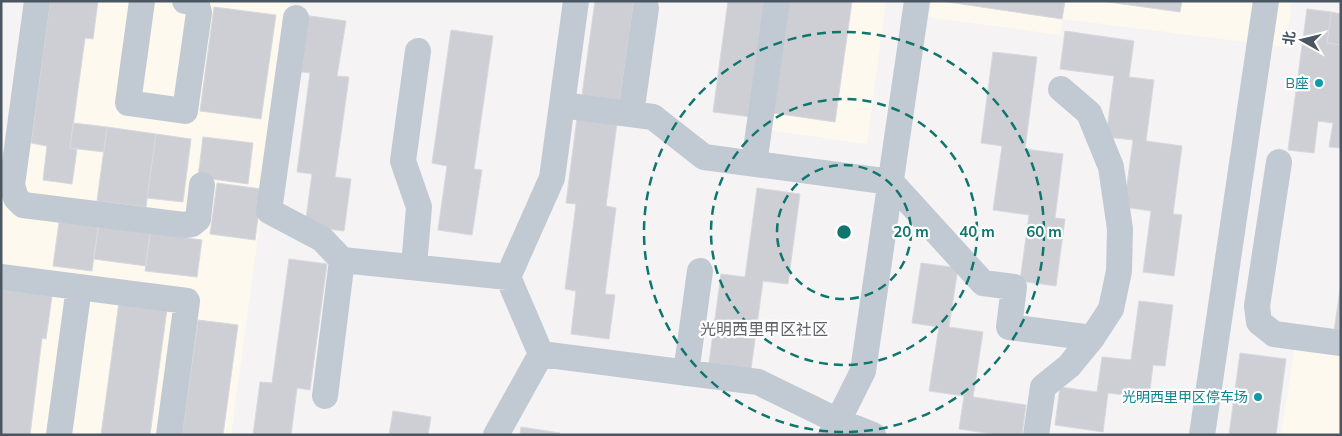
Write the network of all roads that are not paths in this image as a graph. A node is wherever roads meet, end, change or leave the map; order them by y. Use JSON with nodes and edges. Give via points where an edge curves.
{"nodes":[{"id":1,"x":37,"y":1,"type":"edge"},
{"id":2,"x":142,"y":1,"type":"edge"},
{"id":3,"x":185,"y":1,"type":"edge"},
{"id":4,"x":576,"y":1,"type":"edge"},
{"id":5,"x":777,"y":1,"type":"edge"},
{"id":6,"x":917,"y":1,"type":"edge"},
{"id":7,"x":1266,"y":1,"type":"edge"},
{"id":8,"x":646,"y":8,"type":"dead end"},
{"id":9,"x":296,"y":18,"type":"dead end"},
{"id":10,"x":418,"y":51,"type":"dead end"},
{"id":11,"x":1061,"y":89,"type":"dead end"},
{"id":12,"x":562,"y":105,"type":"junction"},
{"id":13,"x":631,"y":114,"type":"junction"},
{"id":14,"x":10,"y":141,"type":"edge"},
{"id":15,"x":1279,"y":162,"type":"dead end"},
{"id":16,"x":754,"y":164,"type":"junction"},
{"id":17,"x":890,"y":182,"type":"junction"},
{"id":18,"x":202,"y":185,"type":"dead end"},
{"id":19,"x":342,"y":260,"type":"junction"},
{"id":20,"x":414,"y":266,"type":"junction"},
{"id":21,"x":700,"y":271,"type":"dead end"},
{"id":22,"x":1,"y":276,"type":"edge"},
{"id":23,"x":508,"y":277,"type":"junction"},
{"id":24,"x":79,"y":287,"type":"junction"},
{"id":25,"x":1092,"y":338,"type":"junction"},
{"id":26,"x":1341,"y":344,"type":"edge"},
{"id":27,"x":541,"y":354,"type":"junction"},
{"id":28,"x":686,"y":373,"type":"junction"},
{"id":29,"x":325,"y":396,"type":"dead end"},
{"id":30,"x":835,"y":428,"type":"edge"},
{"id":31,"x":59,"y":435,"type":"edge"},
{"id":32,"x":169,"y":435,"type":"edge"},
{"id":33,"x":496,"y":435,"type":"edge"},
{"id":34,"x":873,"y":435,"type":"edge"},
{"id":35,"x":1036,"y":435,"type":"edge"},
{"id":36,"x":1202,"y":435,"type":"edge"}],
"edges":[{"from":1,"to":14,"type":"street"},
{"from":2,"to":3,"type":"street","via":[[128,103],[185,111],[198,13],[197,5]]},
{"from":4,"to":12,"type":"street"},
{"from":5,"to":16,"type":"street"},
{"from":6,"to":17,"type":"street"},
{"from":7,"to":36,"type":"street"},
{"from":8,"to":13,"type":"street"},
{"from":9,"to":19,"type":"street","via":[[270,211],[322,239]]},
{"from":10,"to":20,"type":"street","via":[[403,160],[419,207]]},
{"from":11,"to":25,"type":"street","via":[[1089,113],[1111,167],[1120,228],[1119,271],[1111,309]]},
{"from":12,"to":13,"type":"street"},
{"from":12,"to":23,"type":"street","via":[[552,178]]},
{"from":13,"to":16,"type":"street","via":[[652,117],[704,157]]},
{"from":14,"to":18,"type":"street","via":[[12,185],[16,198],[23,205],[184,226],[198,219]]},
{"from":15,"to":26,"type":"street","via":[[1257,306],[1259,322],[1274,334]]},
{"from":16,"to":17,"type":"street"},
{"from":17,"to":25,"type":"street","via":[[983,283],[1014,287],[1009,327]]},
{"from":17,"to":30,"type":"street","via":[[863,371]]},
{"from":19,"to":20,"type":"street"},
{"from":19,"to":29,"type":"street"},
{"from":20,"to":23,"type":"street"},
{"from":21,"to":28,"type":"street"},
{"from":22,"to":24,"type":"street"},
{"from":23,"to":27,"type":"street"},
{"from":24,"to":31,"type":"street"},
{"from":24,"to":32,"type":"street","via":[[187,301]]},
{"from":25,"to":35,"type":"street","via":[[1069,366],[1044,387]]},
{"from":27,"to":28,"type":"street"},
{"from":27,"to":33,"type":"street"},
{"from":28,"to":30,"type":"street","via":[[758,382]]},
{"from":30,"to":34,"type":"street"}]}
